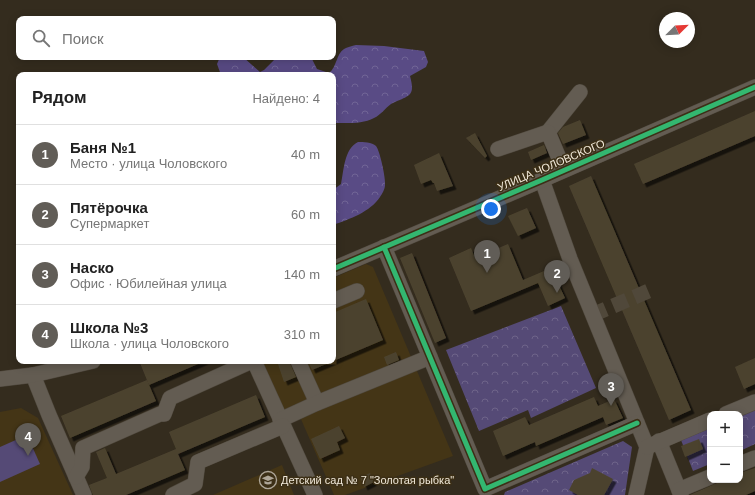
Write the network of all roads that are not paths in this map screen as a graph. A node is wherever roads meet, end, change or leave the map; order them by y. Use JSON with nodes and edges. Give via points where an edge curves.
{"nodes":[{"id":1,"x":755,"y":87,"type":"edge"},
{"id":2,"x":580,"y":92,"type":"dead end"},
{"id":3,"x":548,"y":132,"type":"junction"},
{"id":4,"x":498,"y":149,"type":"dead end"},
{"id":5,"x":564,"y":170,"type":"junction"},
{"id":6,"x":542,"y":180,"type":"junction"},
{"id":7,"x":384,"y":247,"type":"junction"},
{"id":8,"x":336,"y":268,"type":"edge"},
{"id":9,"x":357,"y":291,"type":"dead end"},
{"id":10,"x":336,"y":300,"type":"edge"},
{"id":11,"x":430,"y":357,"type":"junction"},
{"id":12,"x":81,"y":364,"type":"edge"},
{"id":13,"x":246,"y":364,"type":"edge"},
{"id":14,"x":254,"y":364,"type":"edge"},
{"id":15,"x":299,"y":364,"type":"edge"},
{"id":16,"x":33,"y":375,"type":"junction"},
{"id":17,"x":2,"y":376,"type":"edge"},
{"id":18,"x":755,"y":402,"type":"edge"},
{"id":19,"x":317,"y":403,"type":"junction"},
{"id":20,"x":733,"y":411,"type":"edge"},
{"id":21,"x":707,"y":421,"type":"edge"},
{"id":22,"x":282,"y":423,"type":"junction"},
{"id":23,"x":637,"y":423,"type":"junction"},
{"id":24,"x":653,"y":444,"type":"junction"},
{"id":25,"x":755,"y":458,"type":"edge"},
{"id":26,"x":743,"y":463,"type":"edge"},
{"id":27,"x":76,"y":477,"type":"junction"},
{"id":28,"x":707,"y":479,"type":"edge"},
{"id":29,"x":680,"y":493,"type":"edge"},
{"id":30,"x":84,"y":495,"type":"edge"},
{"id":31,"x":173,"y":495,"type":"edge"},
{"id":32,"x":315,"y":495,"type":"edge"},
{"id":33,"x":636,"y":495,"type":"edge"}],
"edges":[{"from":1,"to":5,"type":"street","name":"УЛИЦА ЧОЛОВСКОГО"},
{"from":2,"to":3,"type":"street"},
{"from":3,"to":4,"type":"street"},
{"from":3,"to":5,"type":"street"},
{"from":5,"to":6,"type":"street","name":"УЛИЦА ЧОЛОВСКОГО"},
{"from":6,"to":7,"type":"street","name":"УЛИЦА ЧОЛОВСКОГО"},
{"from":6,"to":23,"type":"street","via":[[570,259]]},
{"from":7,"to":8,"type":"street","name":"УЛИЦА ЧОЛОВСКОГО"},
{"from":7,"to":11,"type":"street"},
{"from":9,"to":10,"type":"street"},
{"from":11,"to":19,"type":"street"},
{"from":11,"to":23,"type":"street","via":[[486,489]]},
{"from":12,"to":16,"type":"street"},
{"from":13,"to":27,"type":"street","via":[[170,398],[164,414],[83,448],[82,467]]},
{"from":14,"to":22,"type":"street"},
{"from":15,"to":19,"type":"street"},
{"from":16,"to":17,"type":"street"},
{"from":16,"to":27,"type":"street"},
{"from":18,"to":20,"type":"street"},
{"from":19,"to":22,"type":"street"},
{"from":21,"to":24,"type":"street"},
{"from":22,"to":31,"type":"street","via":[[198,462],[195,484]]},
{"from":22,"to":32,"type":"street"},
{"from":23,"to":24,"type":"street"},
{"from":24,"to":29,"type":"street"},
{"from":24,"to":33,"type":"street"},
{"from":25,"to":26,"type":"street"},
{"from":27,"to":30,"type":"street"},
{"from":28,"to":29,"type":"street"}]}
